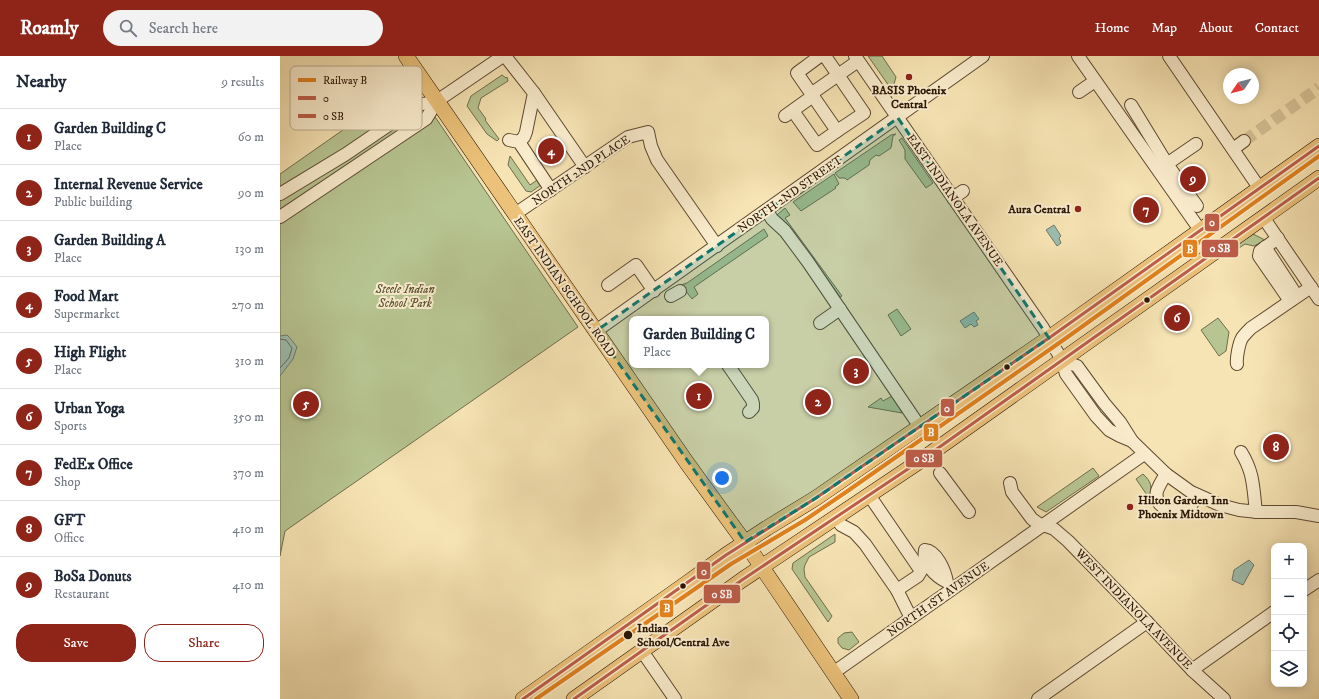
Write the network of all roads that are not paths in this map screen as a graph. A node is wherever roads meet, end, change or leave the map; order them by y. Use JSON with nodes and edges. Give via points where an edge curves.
{"nodes":[{"id":1,"x":406,"y":56,"type":"edge"},
{"id":2,"x":820,"y":56,"type":"edge"},
{"id":3,"x":825,"y":56,"type":"edge"},
{"id":4,"x":983,"y":56,"type":"edge"},
{"id":5,"x":1078,"y":56,"type":"edge"},
{"id":6,"x":1169,"y":56,"type":"edge"},
{"id":7,"x":498,"y":58,"type":"edge"},
{"id":8,"x":856,"y":58,"type":"edge"},
{"id":9,"x":413,"y":66,"type":"edge"},
{"id":10,"x":838,"y":75,"type":"junction"},
{"id":11,"x":422,"y":80,"type":"edge"},
{"id":12,"x":1096,"y":81,"type":"junction"},
{"id":13,"x":1079,"y":92,"type":"dead end"},
{"id":14,"x":534,"y":93,"type":"junction"},
{"id":15,"x":812,"y":95,"type":"junction"},
{"id":16,"x":437,"y":102,"type":"junction"},
{"id":17,"x":422,"y":104,"type":"edge"},
{"id":18,"x":1131,"y":105,"type":"dead end"},
{"id":19,"x":898,"y":118,"type":"junction"},
{"id":20,"x":422,"y":122,"type":"edge"},
{"id":21,"x":381,"y":130,"type":"edge"},
{"id":22,"x":409,"y":130,"type":"edge"},
{"id":23,"x":837,"y":131,"type":"junction"},
{"id":24,"x":1244,"y":141,"type":"tunnel mouth"},
{"id":25,"x":1196,"y":144,"type":"dead end"},
{"id":26,"x":1319,"y":146,"type":"edge"},
{"id":27,"x":1233,"y":149,"type":"junction"},
{"id":28,"x":585,"y":167,"type":"junction"},
{"id":29,"x":1163,"y":167,"type":"junction"},
{"id":30,"x":1319,"y":178,"type":"edge"},
{"id":31,"x":1260,"y":189,"type":"junction"},
{"id":32,"x":551,"y":190,"type":"junction"},
{"id":33,"x":280,"y":194,"type":"edge"},
{"id":34,"x":1197,"y":206,"type":"dead end"},
{"id":35,"x":767,"y":211,"type":"junction"},
{"id":36,"x":515,"y":214,"type":"junction"},
{"id":37,"x":280,"y":216,"type":"edge"},
{"id":38,"x":1263,"y":217,"type":"junction"},
{"id":39,"x":1200,"y":230,"type":"junction"},
{"id":40,"x":1278,"y":238,"type":"junction"},
{"id":41,"x":717,"y":246,"type":"junction"},
{"id":42,"x":608,"y":285,"type":"dead end"},
{"id":43,"x":1311,"y":287,"type":"junction"},
{"id":44,"x":654,"y":291,"type":"junction"},
{"id":45,"x":1319,"y":298,"type":"edge"},
{"id":46,"x":1294,"y":299,"type":"junction"},
{"id":47,"x":840,"y":309,"type":"junction"},
{"id":48,"x":820,"y":322,"type":"dead end"},
{"id":49,"x":596,"y":332,"type":"junction"},
{"id":50,"x":1051,"y":342,"type":"junction"},
{"id":51,"x":1062,"y":360,"type":"junction"},
{"id":52,"x":1237,"y":364,"type":"dead end"},
{"id":53,"x":730,"y":368,"type":"edge"},
{"id":54,"x":748,"y":412,"type":"dead end"},
{"id":55,"x":920,"y":427,"type":"junction"},
{"id":56,"x":1238,"y":453,"type":"dead end"},
{"id":57,"x":1144,"y":454,"type":"junction"},
{"id":58,"x":940,"y":473,"type":"dead end"},
{"id":59,"x":1166,"y":474,"type":"junction"},
{"id":60,"x":1197,"y":495,"type":"junction"},
{"id":61,"x":872,"y":498,"type":"junction"},
{"id":62,"x":1252,"y":511,"type":"junction"},
{"id":63,"x":969,"y":512,"type":"dead end"},
{"id":64,"x":1317,"y":512,"type":"edge"},
{"id":65,"x":836,"y":518,"type":"junction"},
{"id":66,"x":1042,"y":526,"type":"junction"},
{"id":67,"x":745,"y":542,"type":"junction"},
{"id":68,"x":758,"y":561,"type":"junction"},
{"id":69,"x":1319,"y":580,"type":"edge"},
{"id":70,"x":900,"y":588,"type":"junction"},
{"id":71,"x":1307,"y":588,"type":"edge"},
{"id":72,"x":1271,"y":614,"type":"edge"},
{"id":73,"x":911,"y":618,"type":"junction"},
{"id":74,"x":1147,"y":622,"type":"junction"},
{"id":75,"x":642,"y":651,"type":"junction"},
{"id":76,"x":1192,"y":670,"type":"junction"},
{"id":77,"x":833,"y":673,"type":"junction"},
{"id":78,"x":523,"y":699,"type":"edge"},
{"id":79,"x":574,"y":699,"type":"edge"},
{"id":80,"x":675,"y":699,"type":"edge"},
{"id":81,"x":851,"y":699,"type":"edge"},
{"id":82,"x":1038,"y":699,"type":"edge"},
{"id":83,"x":1224,"y":699,"type":"edge"}],
"edges":[{"from":1,"to":9,"type":"main road","name":"EAST INDIAN SCHOOL ROAD"},
{"from":2,"to":15,"type":"street","via":[[797,73]]},
{"from":3,"to":10,"type":"street"},
{"from":4,"to":19,"type":"street","name":"NORTH 2ND STREET"},
{"from":5,"to":12,"type":"street"},
{"from":6,"to":27,"type":"street"},
{"from":7,"to":14,"type":"street"},
{"from":7,"to":16,"type":"street"},
{"from":8,"to":10,"type":"street"},
{"from":8,"to":19,"type":"street","name":"EAST INDIANOLA AVENUE"},
{"from":10,"to":15,"type":"street"},
{"from":10,"to":23,"type":"street","via":[[864,112]]},
{"from":11,"to":16,"type":"main road","name":"EAST INDIAN SCHOOL ROAD"},
{"from":12,"to":13,"type":"street"},
{"from":12,"to":29,"type":"street"},
{"from":14,"to":28,"type":"street"},
{"from":14,"to":32,"type":"street","via":[[524,137],[514,141]]},
{"from":15,"to":23,"type":"street"},
{"from":15,"to":23,"type":"street","via":[[789,113],[817,145]]},
{"from":16,"to":17,"type":"street"},
{"from":16,"to":20,"type":"street"},
{"from":16,"to":36,"type":"main road","name":"EAST INDIAN SCHOOL ROAD"},
{"from":18,"to":29,"type":"street"},
{"from":19,"to":35,"type":"street","name":"NORTH 2ND STREET"},
{"from":19,"to":50,"type":"street","name":"EAST INDIANOLA AVENUE","via":[[958,194]]},
{"from":21,"to":33,"type":"street"},
{"from":22,"to":37,"type":"street"},
{"from":24,"to":27,"type":"street"},
{"from":25,"to":29,"type":"street"},
{"from":26,"to":31,"type":"main road"},
{"from":27,"to":31,"type":"street"},
{"from":28,"to":32,"type":"street","name":"NORTH 2ND PLACE"},
{"from":28,"to":41,"type":"street","name":"NORTH 2ND PLACE","via":[[628,137],[648,132],[657,160]]},
{"from":29,"to":34,"type":"street"},
{"from":29,"to":39,"type":"street"},
{"from":30,"to":38,"type":"main road"},
{"from":31,"to":39,"type":"main road"},
{"from":32,"to":36,"type":"street","name":"NORTH 2ND PLACE"},
{"from":35,"to":41,"type":"street","name":"NORTH 2ND STREET"},
{"from":35,"to":47,"type":"street"},
{"from":36,"to":49,"type":"main road","name":"EAST INDIAN SCHOOL ROAD"},
{"from":38,"to":40,"type":"street"},
{"from":38,"to":51,"type":"main road"},
{"from":39,"to":50,"type":"main road"},
{"from":40,"to":43,"type":"street"},
{"from":40,"to":46,"type":"street","via":[[1263,249]]},
{"from":41,"to":44,"type":"street","name":"NORTH 2ND STREET"},
{"from":42,"to":44,"type":"street","via":[[636,265]]},
{"from":43,"to":45,"type":"street"},
{"from":43,"to":46,"type":"street"},
{"from":44,"to":49,"type":"street","name":"NORTH 2ND STREET"},
{"from":46,"to":52,"type":"street","via":[[1246,333],[1242,338]]},
{"from":47,"to":48,"type":"street"},
{"from":47,"to":55,"type":"street"},
{"from":49,"to":67,"type":"main road","name":"EAST INDIAN SCHOOL ROAD"},
{"from":50,"to":51,"type":"street","name":"EAST INDIANOLA AVENUE"},
{"from":50,"to":55,"type":"main road"},
{"from":51,"to":57,"type":"street","name":"EAST INDIANOLA AVENUE","via":[[1066,374],[1096,416],[1109,430],[1132,441]]},
{"from":51,"to":61,"type":"main road"},
{"from":53,"to":54,"type":"street","via":[[752,400],[753,408]]},
{"from":55,"to":67,"type":"main road","via":[[816,498]]},
{"from":56,"to":62,"type":"street"},
{"from":57,"to":59,"type":"street"},
{"from":57,"to":66,"type":"street","name":"NORTH 1ST AVENUE"},
{"from":58,"to":63,"type":"street"},
{"from":59,"to":60,"type":"street"},
{"from":59,"to":60,"type":"street","via":[[1157,493],[1159,503],[1165,509],[1186,511]]},
{"from":60,"to":62,"type":"street","via":[[1220,505]]},
{"from":61,"to":65,"type":"main road"},
{"from":61,"to":70,"type":"street","via":[[920,568],[918,576]]},
{"from":62,"to":64,"type":"street"},
{"from":65,"to":68,"type":"main road"},
{"from":65,"to":70,"type":"street","via":[[862,540]]},
{"from":66,"to":73,"type":"street","name":"NORTH 1ST AVENUE"},
{"from":66,"to":74,"type":"street","name":"WEST INDIANOLA AVENUE","via":[[1058,531]]},
{"from":67,"to":68,"type":"main road","name":"EAST INDIAN SCHOOL ROAD"},
{"from":67,"to":78,"type":"main road"},
{"from":68,"to":75,"type":"main road"},
{"from":68,"to":77,"type":"main road","name":"EAST INDIAN SCHOOL ROAD"},
{"from":69,"to":71,"type":"street"},
{"from":70,"to":73,"type":"street"},
{"from":72,"to":76,"type":"street"},
{"from":73,"to":77,"type":"street","name":"NORTH 1ST AVENUE"},
{"from":74,"to":76,"type":"street","name":"WEST INDIANOLA AVENUE"},
{"from":74,"to":82,"type":"street"},
{"from":75,"to":79,"type":"main road"},
{"from":75,"to":80,"type":"street"},
{"from":76,"to":83,"type":"street","name":"WEST INDIANOLA AVENUE"},
{"from":77,"to":81,"type":"main road","name":"EAST INDIAN SCHOOL ROAD"}]}
